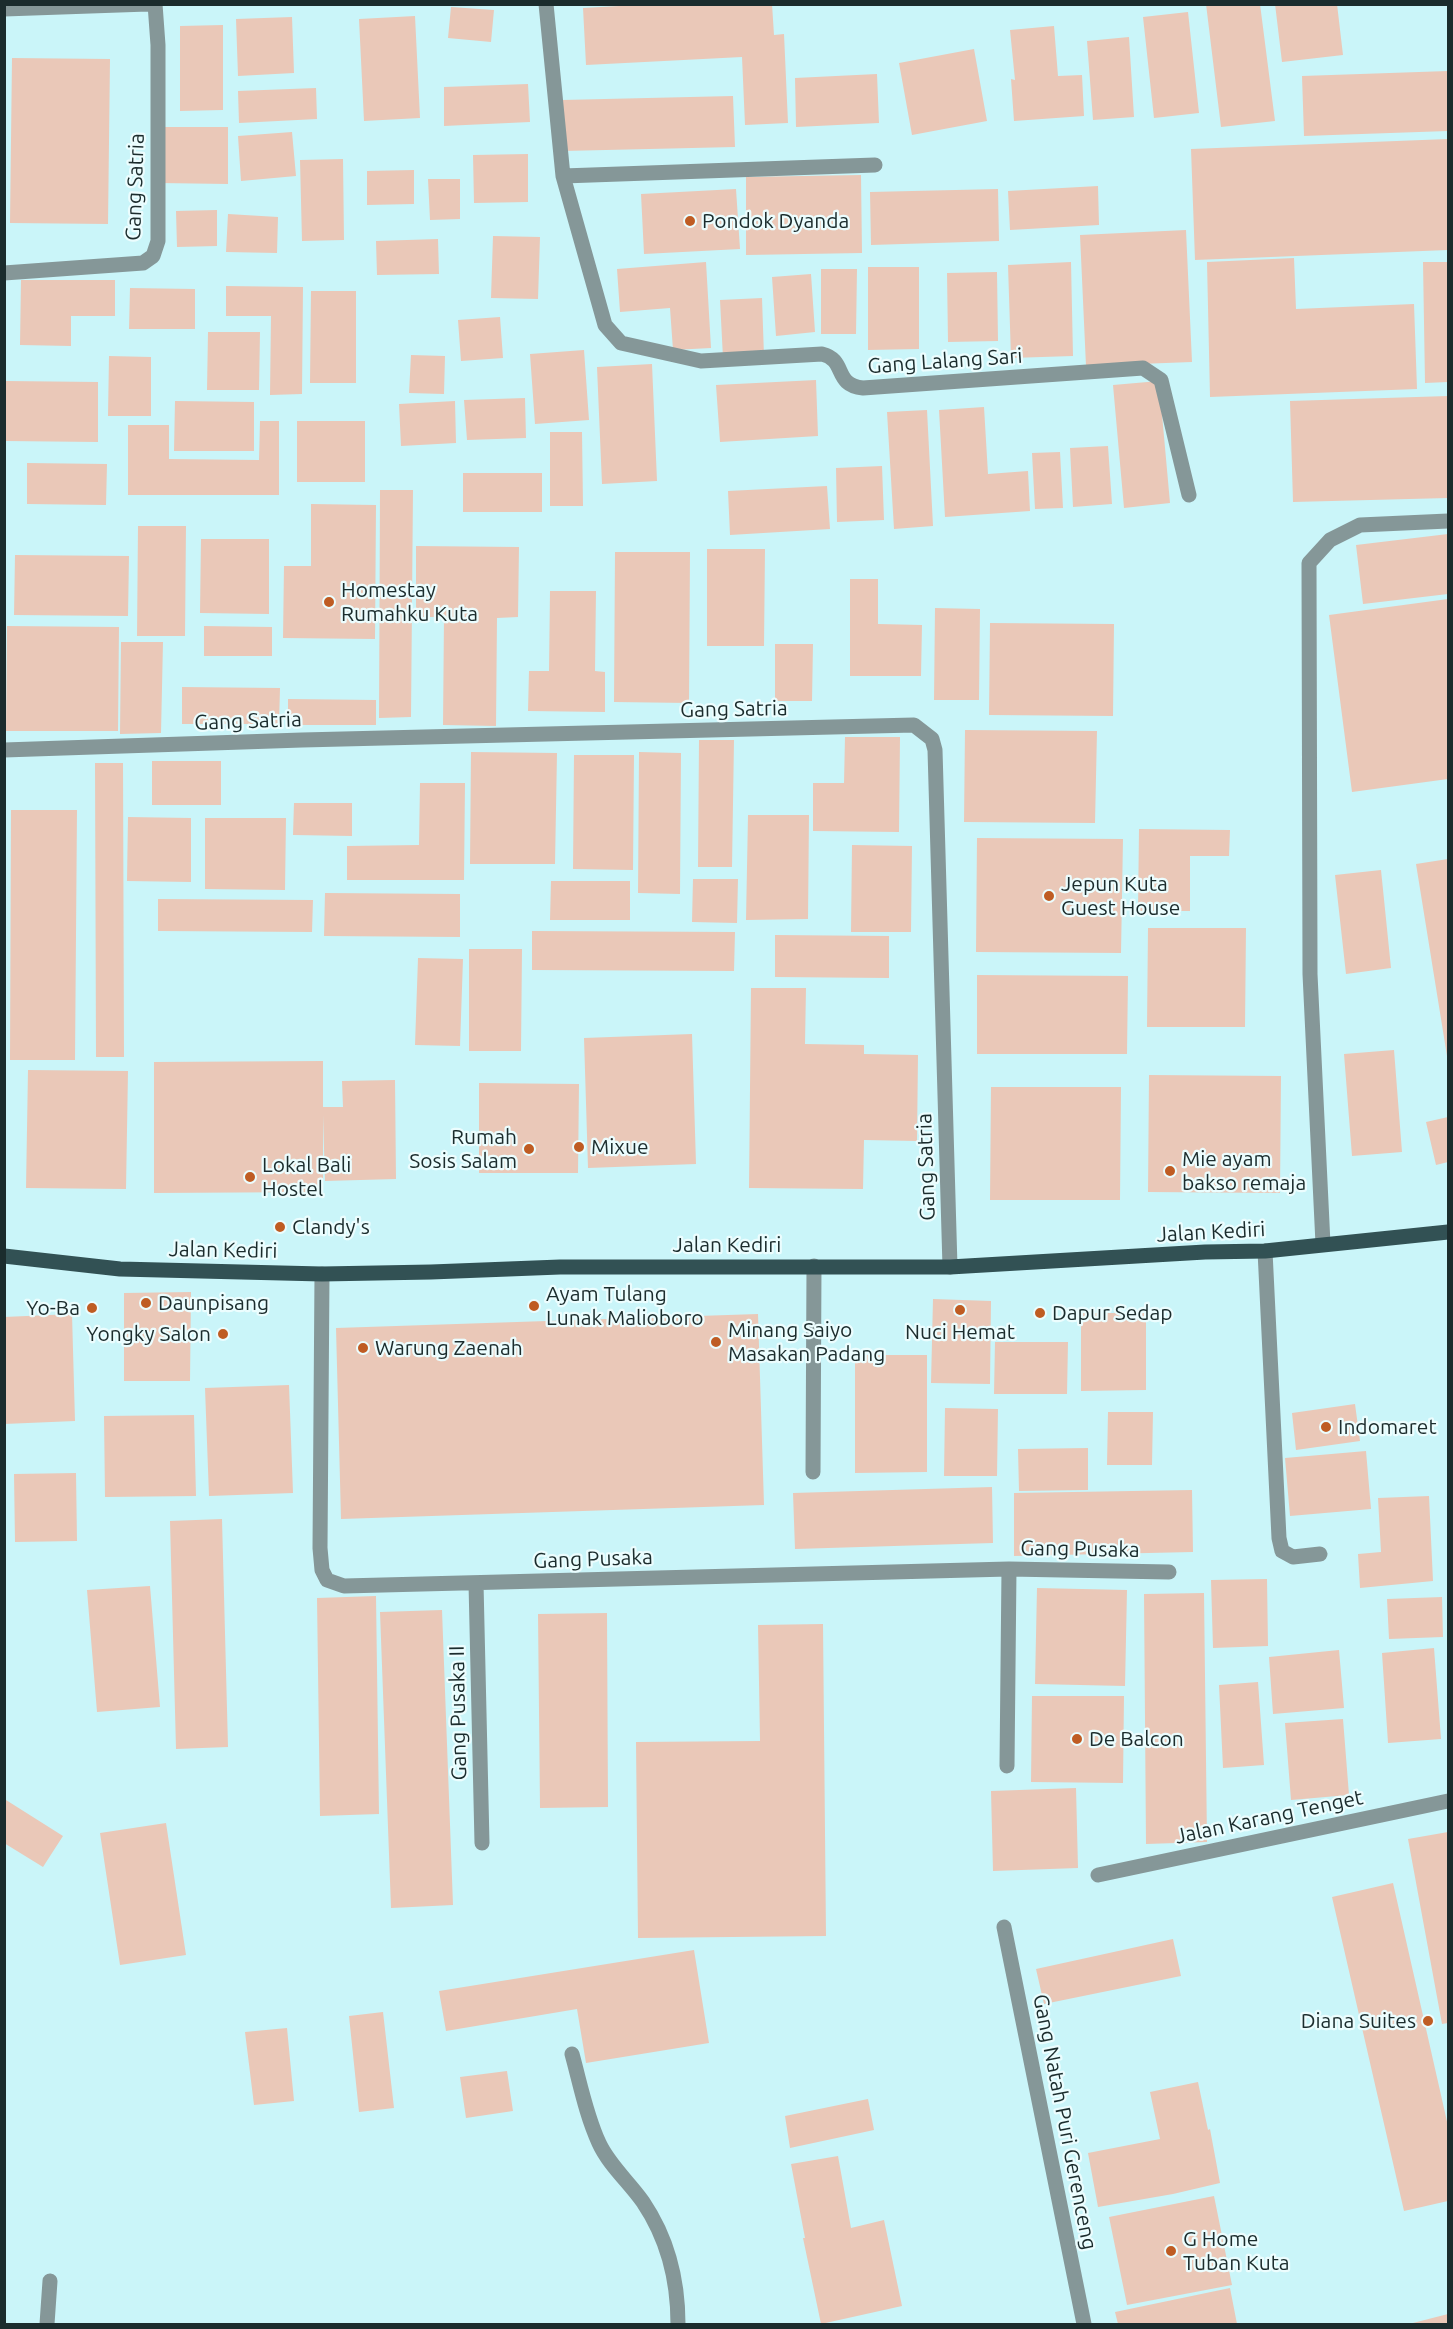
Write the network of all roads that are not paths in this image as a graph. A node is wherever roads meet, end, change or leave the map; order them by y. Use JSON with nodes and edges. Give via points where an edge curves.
{"nodes":[{"id":1,"x":148,"y":4,"type":"edge"},
{"id":2,"x":155,"y":4,"type":"edge"},
{"id":3,"x":546,"y":4,"type":"edge"},
{"id":4,"x":4,"y":9,"type":"edge"},
{"id":5,"x":875,"y":165,"type":"dead end"},
{"id":6,"x":563,"y":176,"type":"junction"},
{"id":7,"x":4,"y":273,"type":"edge"},
{"id":8,"x":1189,"y":495,"type":"dead end"},
{"id":9,"x":1449,"y":520,"type":"edge"},
{"id":10,"x":4,"y":750,"type":"edge"},
{"id":11,"x":1449,"y":1233,"type":"edge"},
{"id":12,"x":1323,"y":1244,"type":"junction"},
{"id":13,"x":1265,"y":1251,"type":"junction"},
{"id":14,"x":4,"y":1256,"type":"edge"},
{"id":15,"x":814,"y":1266,"type":"junction"},
{"id":16,"x":950,"y":1267,"type":"junction"},
{"id":17,"x":322,"y":1274,"type":"junction"},
{"id":18,"x":813,"y":1472,"type":"dead end"},
{"id":19,"x":1320,"y":1554,"type":"dead end"},
{"id":20,"x":1009,"y":1569,"type":"junction"},
{"id":21,"x":1168,"y":1572,"type":"dead end"},
{"id":22,"x":476,"y":1583,"type":"junction"},
{"id":23,"x":1007,"y":1766,"type":"dead end"},
{"id":24,"x":1449,"y":1801,"type":"edge"},
{"id":25,"x":482,"y":1843,"type":"dead end"},
{"id":26,"x":1098,"y":1875,"type":"dead end"},
{"id":27,"x":1004,"y":1927,"type":"dead end"},
{"id":28,"x":572,"y":2054,"type":"dead end"},
{"id":29,"x":50,"y":2281,"type":"dead end"},
{"id":30,"x":48,"y":2325,"type":"edge"},
{"id":31,"x":678,"y":2325,"type":"edge"},
{"id":32,"x":1084,"y":2325,"type":"edge"}],
"edges":[{"from":1,"to":4,"type":"street"},
{"from":2,"to":7,"type":"street","name":"Gang Satria","via":[[158,241],[153,256],[144,263]]},
{"from":3,"to":6,"type":"street","name":"Gang Lalang Sari"},
{"from":5,"to":6,"type":"street"},
{"from":6,"to":8,"type":"street","name":"Gang Lalang Sari","via":[[605,325],[621,343],[701,361],[822,354],[834,359],[845,381],[863,388],[1143,368],[1161,380]]},
{"from":9,"to":12,"type":"street","via":[[1360,525],[1330,540],[1309,563],[1310,974]]},
{"from":10,"to":16,"type":"street","name":"Gang Satria","via":[[914,725],[932,739],[935,750]]},
{"from":11,"to":12,"type":"main road","name":"Jalan Kediri"},
{"from":12,"to":13,"type":"main road","name":"Jalan Kediri"},
{"from":13,"to":16,"type":"main road","name":"Jalan Kediri"},
{"from":13,"to":19,"type":"street","via":[[1279,1538],[1282,1551],[1293,1557]]},
{"from":14,"to":17,"type":"main road","name":"Jalan Kediri","via":[[120,1269]]},
{"from":15,"to":16,"type":"main road","name":"Jalan Kediri"},
{"from":15,"to":17,"type":"main road","name":"Jalan Kediri","via":[[560,1267]]},
{"from":15,"to":18,"type":"street"},
{"from":17,"to":22,"type":"street","name":"Gang Pusaka","via":[[320,1548],[324,1575],[344,1586]]},
{"from":20,"to":21,"type":"street","name":"Gang Pusaka"},
{"from":20,"to":22,"type":"street","name":"Gang Pusaka"},
{"from":20,"to":23,"type":"street"},
{"from":22,"to":25,"type":"street","name":"Gang Pusaka II"},
{"from":24,"to":26,"type":"street","name":"Jalan Karang Tenget"},
{"from":27,"to":32,"type":"street","name":"Gang Natah Puri Gerenceng"},
{"from":28,"to":31,"type":"street","via":[[600,2145],[643,2203],[664,2240],[672,2264]]},
{"from":29,"to":30,"type":"street"}]}
